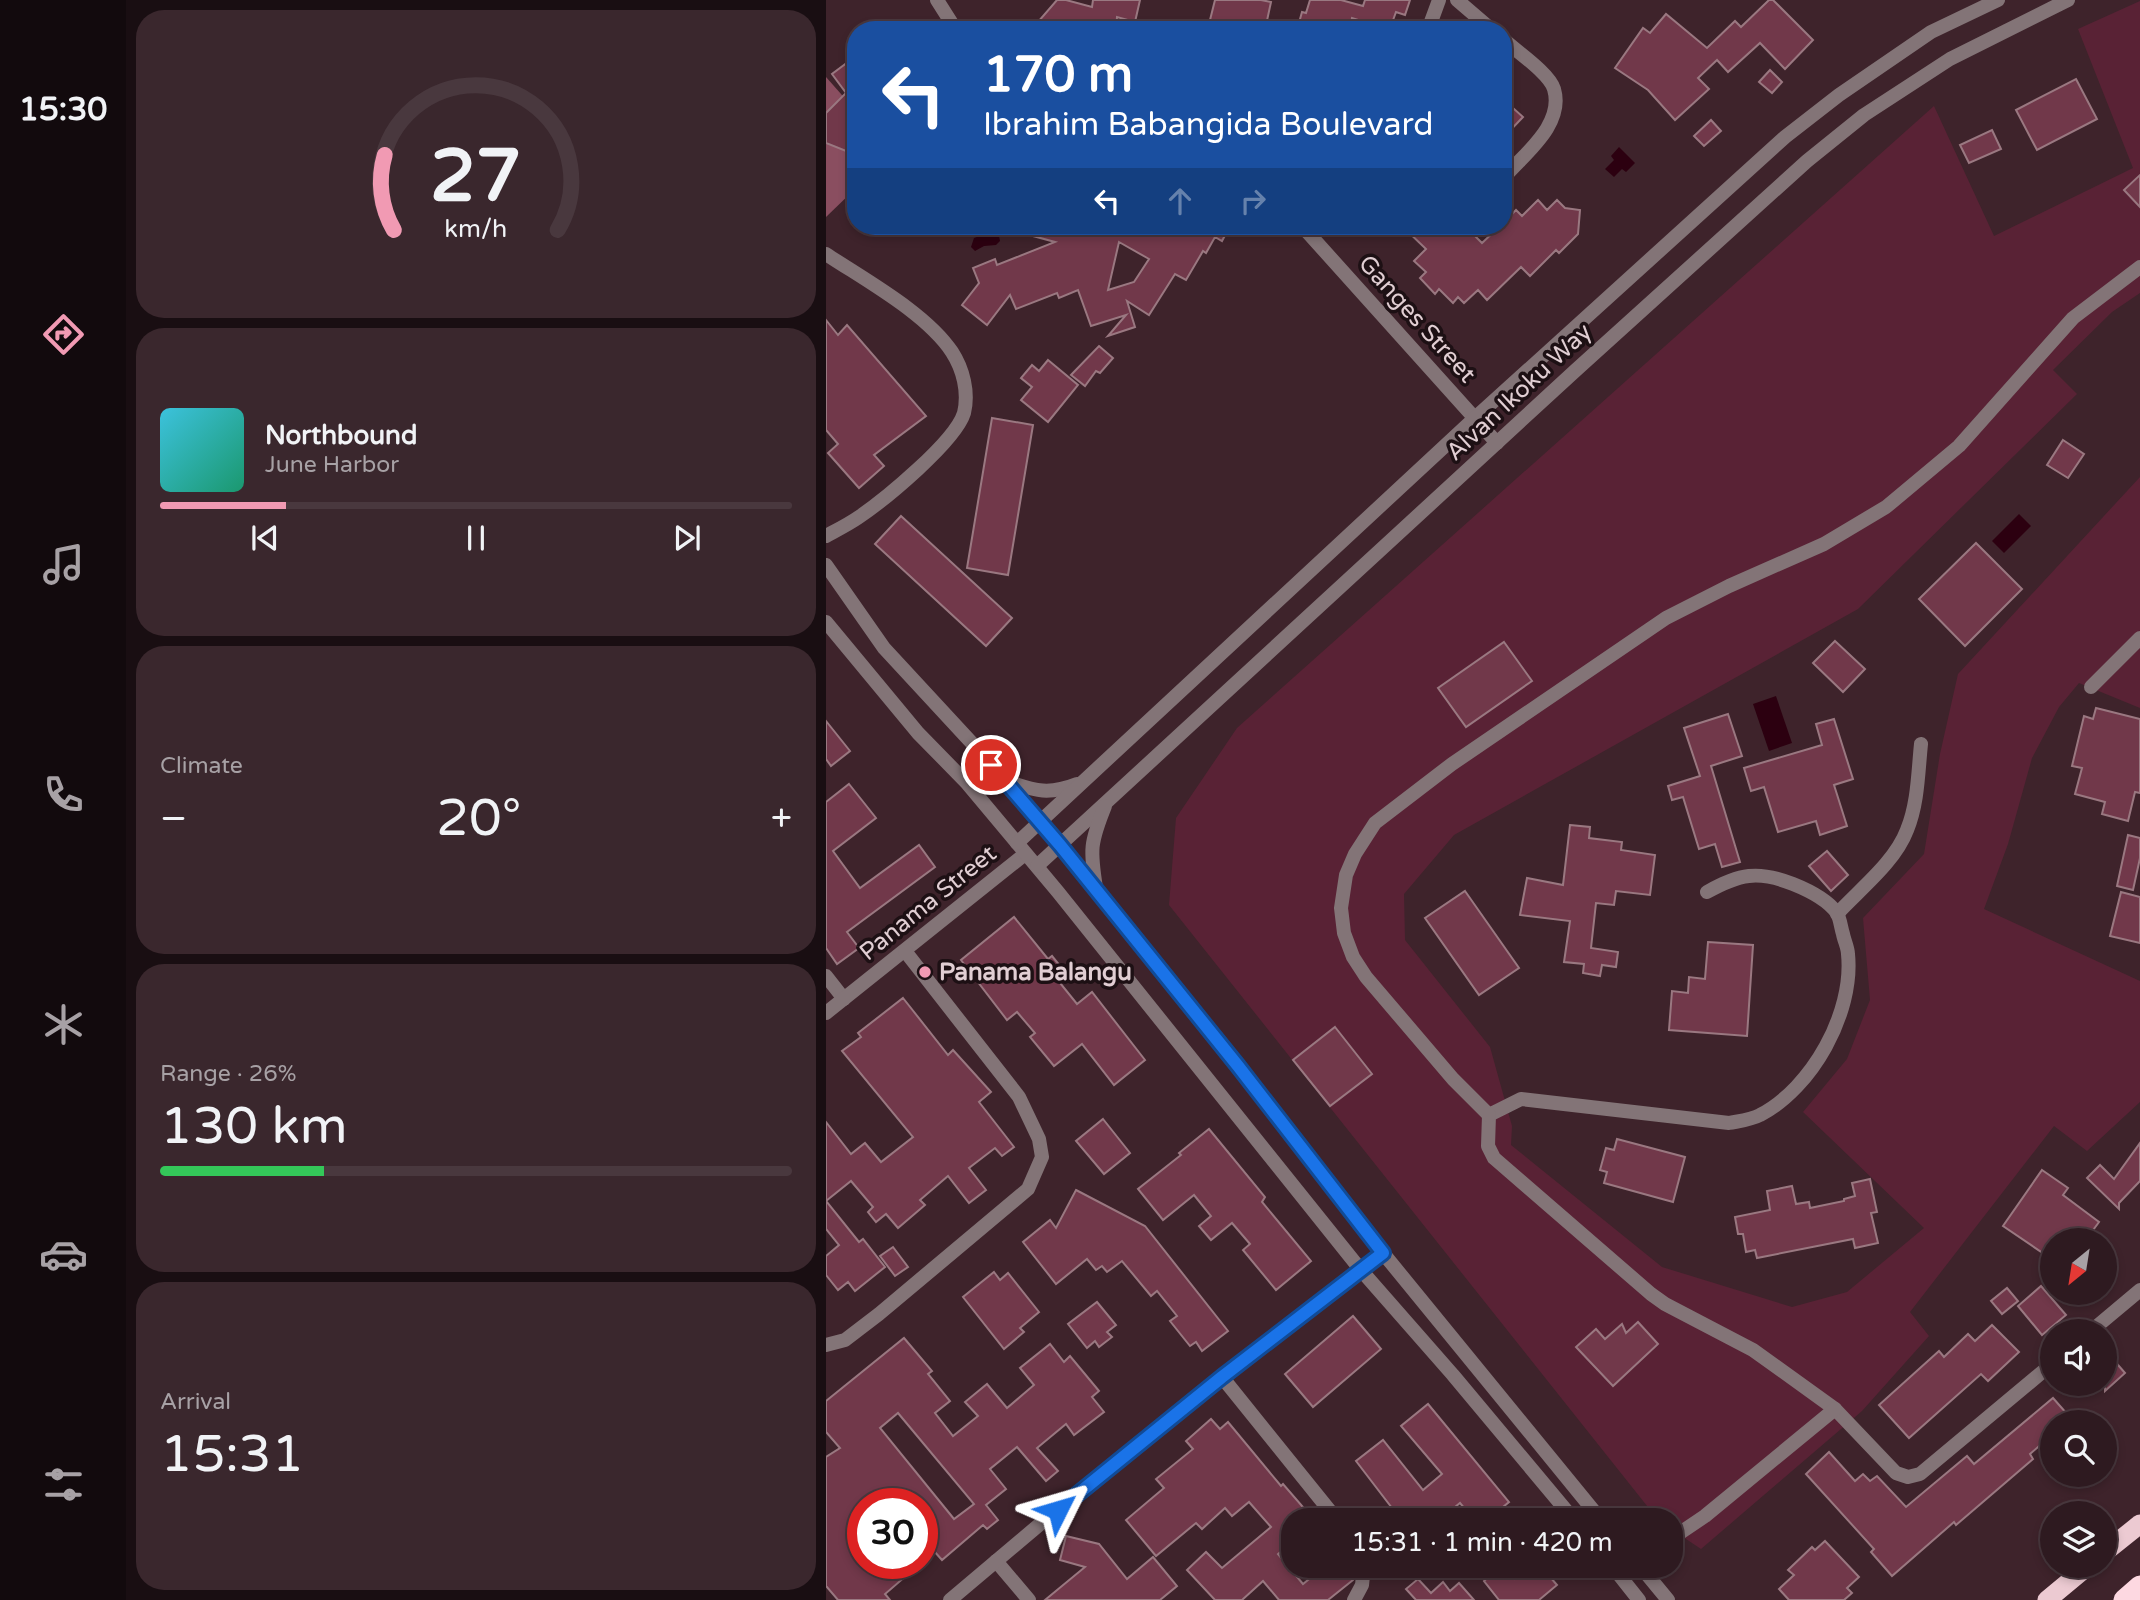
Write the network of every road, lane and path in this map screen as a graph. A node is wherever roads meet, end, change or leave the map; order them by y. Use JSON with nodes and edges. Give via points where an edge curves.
{"nodes":[{"id":1,"x":937,"y":0,"type":"edge"},
{"id":2,"x":1439,"y":0,"type":"edge"},
{"id":3,"x":1457,"y":0,"type":"edge"},
{"id":4,"x":1998,"y":0,"type":"edge"},
{"id":5,"x":2068,"y":0,"type":"edge"},
{"id":6,"x":950,"y":21,"type":"edge"},
{"id":7,"x":1431,"y":21,"type":"edge"},
{"id":8,"x":1482,"y":21,"type":"edge"},
{"id":9,"x":1512,"y":47,"type":"edge"},
{"id":10,"x":1512,"y":168,"type":"edge"},
{"id":11,"x":1311,"y":235,"type":"edge"},
{"id":12,"x":826,"y":254,"type":"edge"},
{"id":13,"x":2140,"y":267,"type":"edge"},
{"id":14,"x":1475,"y":418,"type":"junction"},
{"id":15,"x":1497,"y":443,"type":"junction"},
{"id":16,"x":826,"y":536,"type":"edge"},
{"id":17,"x":826,"y":565,"type":"edge"},
{"id":18,"x":826,"y":622,"type":"edge"},
{"id":19,"x":2140,"y":638,"type":"edge"},
{"id":20,"x":2091,"y":687,"type":"dead end"},
{"id":21,"x":1921,"y":744,"type":"dead end"},
{"id":22,"x":1006,"y":781,"type":"junction"},
{"id":23,"x":1084,"y":781,"type":"junction"},
{"id":24,"x":1107,"y":802,"type":"junction"},
{"id":25,"x":1040,"y":822,"type":"junction"},
{"id":26,"x":1060,"y":845,"type":"junction"},
{"id":27,"x":1021,"y":848,"type":"junction"},
{"id":28,"x":1037,"y":866,"type":"junction"},
{"id":29,"x":1096,"y":890,"type":"junction"},
{"id":30,"x":1707,"y":892,"type":"dead end"},
{"id":31,"x":1837,"y":914,"type":"junction"},
{"id":32,"x":905,"y":951,"type":"junction"},
{"id":33,"x":826,"y":976,"type":"edge"},
{"id":34,"x":844,"y":999,"type":"junction"},
{"id":35,"x":826,"y":1013,"type":"edge"},
{"id":36,"x":1489,"y":1115,"type":"junction"},
{"id":37,"x":1383,"y":1253,"type":"junction"},
{"id":38,"x":1360,"y":1269,"type":"junction"},
{"id":39,"x":2140,"y":1290,"type":"edge"},
{"id":40,"x":2105,"y":1319,"type":"edge"},
{"id":41,"x":826,"y":1345,"type":"edge"},
{"id":42,"x":2040,"y":1374,"type":"edge"},
{"id":43,"x":1222,"y":1377,"type":"junction"},
{"id":44,"x":1835,"y":1409,"type":"junction"},
{"id":45,"x":1328,"y":1508,"type":"edge"},
{"id":46,"x":1564,"y":1508,"type":"edge"},
{"id":47,"x":1591,"y":1508,"type":"edge"},
{"id":48,"x":2140,"y":1524,"type":"edge"},
{"id":49,"x":1683,"y":1531,"type":"edge"},
{"id":50,"x":2117,"y":1542,"type":"edge"},
{"id":51,"x":996,"y":1561,"type":"junction"},
{"id":52,"x":1363,"y":1578,"type":"edge"},
{"id":53,"x":1622,"y":1578,"type":"edge"},
{"id":54,"x":1650,"y":1578,"type":"edge"},
{"id":55,"x":2074,"y":1578,"type":"edge"},
{"id":56,"x":2140,"y":1586,"type":"edge"},
{"id":57,"x":950,"y":1600,"type":"edge"},
{"id":58,"x":1029,"y":1600,"type":"edge"},
{"id":59,"x":1354,"y":1600,"type":"edge"},
{"id":60,"x":1639,"y":1600,"type":"edge"},
{"id":61,"x":1668,"y":1600,"type":"edge"},
{"id":62,"x":2047,"y":1600,"type":"edge"},
{"id":63,"x":2124,"y":1600,"type":"edge"}],
"edges":[{"from":1,"to":6,"type":"street"},
{"from":2,"to":7,"type":"street"},
{"from":3,"to":8,"type":"street"},
{"from":4,"to":14,"type":"street","name":"Alvan Ikoku Way","via":[[1931,32],[1785,136]]},
{"from":5,"to":15,"type":"street","name":"Alvan Ikoku Way","via":[[1950,59],[1864,115],[1807,161]]},
{"from":9,"to":10,"type":"street","via":[[1554,88],[1555,106],[1550,125]]},
{"from":11,"to":14,"type":"street","name":"Ganges Street"},
{"from":12,"to":16,"type":"street","via":[[917,315],[951,349],[962,370],[965,391],[957,428],[915,471],[858,518]]},
{"from":13,"to":36,"type":"street","via":[[2073,318],[1959,446],[1886,508],[1824,544],[1665,618],[1462,757],[1375,823],[1346,875],[1341,908],[1353,957],[1453,1079]]},
{"from":14,"to":15,"type":"street","name":"Ganges Street"},
{"from":14,"to":23,"type":"street","name":"Alvan Ikoku Way"},
{"from":15,"to":24,"type":"street","name":"Alvan Ikoku Way"},
{"from":17,"to":22,"type":"street","via":[[884,648]]},
{"from":18,"to":27,"type":"street"},
{"from":19,"to":20,"type":"street"},
{"from":21,"to":31,"type":"street","via":[[1916,803],[1907,833]]},
{"from":22,"to":23,"type":"street","via":[[1054,792]]},
{"from":22,"to":25,"type":"street"},
{"from":23,"to":25,"type":"street","name":"Alvan Ikoku Way"},
{"from":24,"to":26,"type":"street","name":"Alvan Ikoku Way"},
{"from":24,"to":29,"type":"street","via":[[1093,837]]},
{"from":25,"to":26,"type":"street"},
{"from":25,"to":27,"type":"street","name":"Alvan Ikoku Way"},
{"from":26,"to":28,"type":"street","name":"Alvan Ikoku Way"},
{"from":26,"to":29,"type":"street"},
{"from":27,"to":28,"type":"street"},
{"from":27,"to":32,"type":"street","name":"Panama Street"},
{"from":28,"to":38,"type":"street"},
{"from":29,"to":37,"type":"street"},
{"from":30,"to":31,"type":"street","via":[[1745,875],[1772,876],[1818,896]]},
{"from":31,"to":36,"type":"street","via":[[1848,954],[1840,1013],[1831,1038],[1799,1084],[1758,1117],[1729,1123],[1521,1099]]},
{"from":32,"to":34,"type":"street","name":"Panama Street"},
{"from":32,"to":41,"type":"street","via":[[1019,1097],[1039,1139],[1042,1157],[1027,1189],[879,1314],[845,1340]]},
{"from":33,"to":34,"type":"street"},
{"from":34,"to":35,"type":"street","name":"Panama Street"},
{"from":36,"to":44,"type":"street","via":[[1488,1146],[1494,1158],[1651,1294],[1753,1350]]},
{"from":37,"to":38,"type":"street"},
{"from":37,"to":47,"type":"street"},
{"from":38,"to":43,"type":"street"},
{"from":38,"to":46,"type":"street"},
{"from":39,"to":40,"type":"street"},
{"from":42,"to":44,"type":"street","via":[[1920,1474],[1908,1477],[1896,1472]]},
{"from":43,"to":45,"type":"street"},
{"from":43,"to":51,"type":"street"},
{"from":44,"to":49,"type":"street"},
{"from":48,"to":50,"type":"highway"},
{"from":51,"to":57,"type":"street"},
{"from":51,"to":58,"type":"street"},
{"from":52,"to":59,"type":"street"},
{"from":53,"to":60,"type":"street"},
{"from":54,"to":61,"type":"street"},
{"from":55,"to":62,"type":"highway"},
{"from":56,"to":63,"type":"highway"}]}
